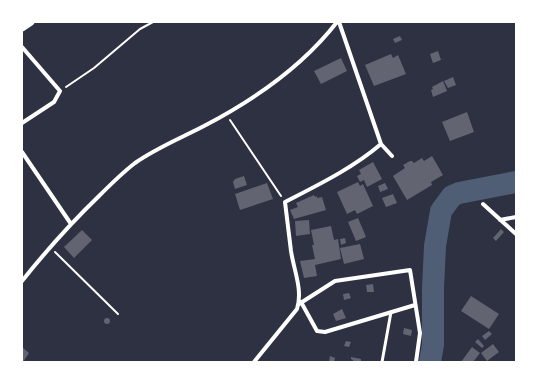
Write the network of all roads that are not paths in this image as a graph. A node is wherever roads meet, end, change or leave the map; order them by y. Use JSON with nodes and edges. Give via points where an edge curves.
{"nodes":[{"id":1,"x":31,"y":22,"type":"edge"},
{"id":2,"x":338,"y":22,"type":"edge"},
{"id":3,"x":22,"y":28,"type":"edge"},
{"id":4,"x":22,"y":47,"type":"edge"},
{"id":5,"x":22,"y":123,"type":"edge"},
{"id":6,"x":381,"y":144,"type":"junction"},
{"id":7,"x":22,"y":152,"type":"edge"},
{"id":8,"x":392,"y":156,"type":"dead end"},
{"id":9,"x":482,"y":204,"type":"dead end"},
{"id":10,"x":516,"y":217,"type":"edge"},
{"id":11,"x":500,"y":220,"type":"junction"},
{"id":12,"x":70,"y":224,"type":"junction"},
{"id":13,"x":516,"y":234,"type":"edge"},
{"id":14,"x":22,"y":282,"type":"edge"},
{"id":15,"x":300,"y":303,"type":"junction"},
{"id":16,"x":415,"y":305,"type":"junction"},
{"id":17,"x":391,"y":312,"type":"junction"},
{"id":18,"x":254,"y":362,"type":"edge"},
{"id":19,"x":382,"y":362,"type":"edge"},
{"id":20,"x":416,"y":362,"type":"edge"}],
"edges":[{"from":1,"to":3,"type":"street"},
{"from":2,"to":6,"type":"street"},
{"from":2,"to":12,"type":"street","via":[[285,75],[226,114],[136,163],[120,175]]},
{"from":4,"to":5,"type":"street","via":[[60,91],[54,102]]},
{"from":6,"to":8,"type":"street"},
{"from":6,"to":15,"type":"street","via":[[324,182],[285,202]]},
{"from":7,"to":12,"type":"street"},
{"from":9,"to":11,"type":"street"},
{"from":10,"to":11,"type":"street"},
{"from":11,"to":13,"type":"street"},
{"from":12,"to":14,"type":"street"},
{"from":15,"to":16,"type":"street","via":[[335,282],[410,270]]},
{"from":15,"to":17,"type":"street","via":[[317,331],[325,332]]},
{"from":15,"to":18,"type":"street"},
{"from":16,"to":17,"type":"street"},
{"from":16,"to":20,"type":"street","via":[[420,333]]},
{"from":17,"to":19,"type":"lane"}]}
